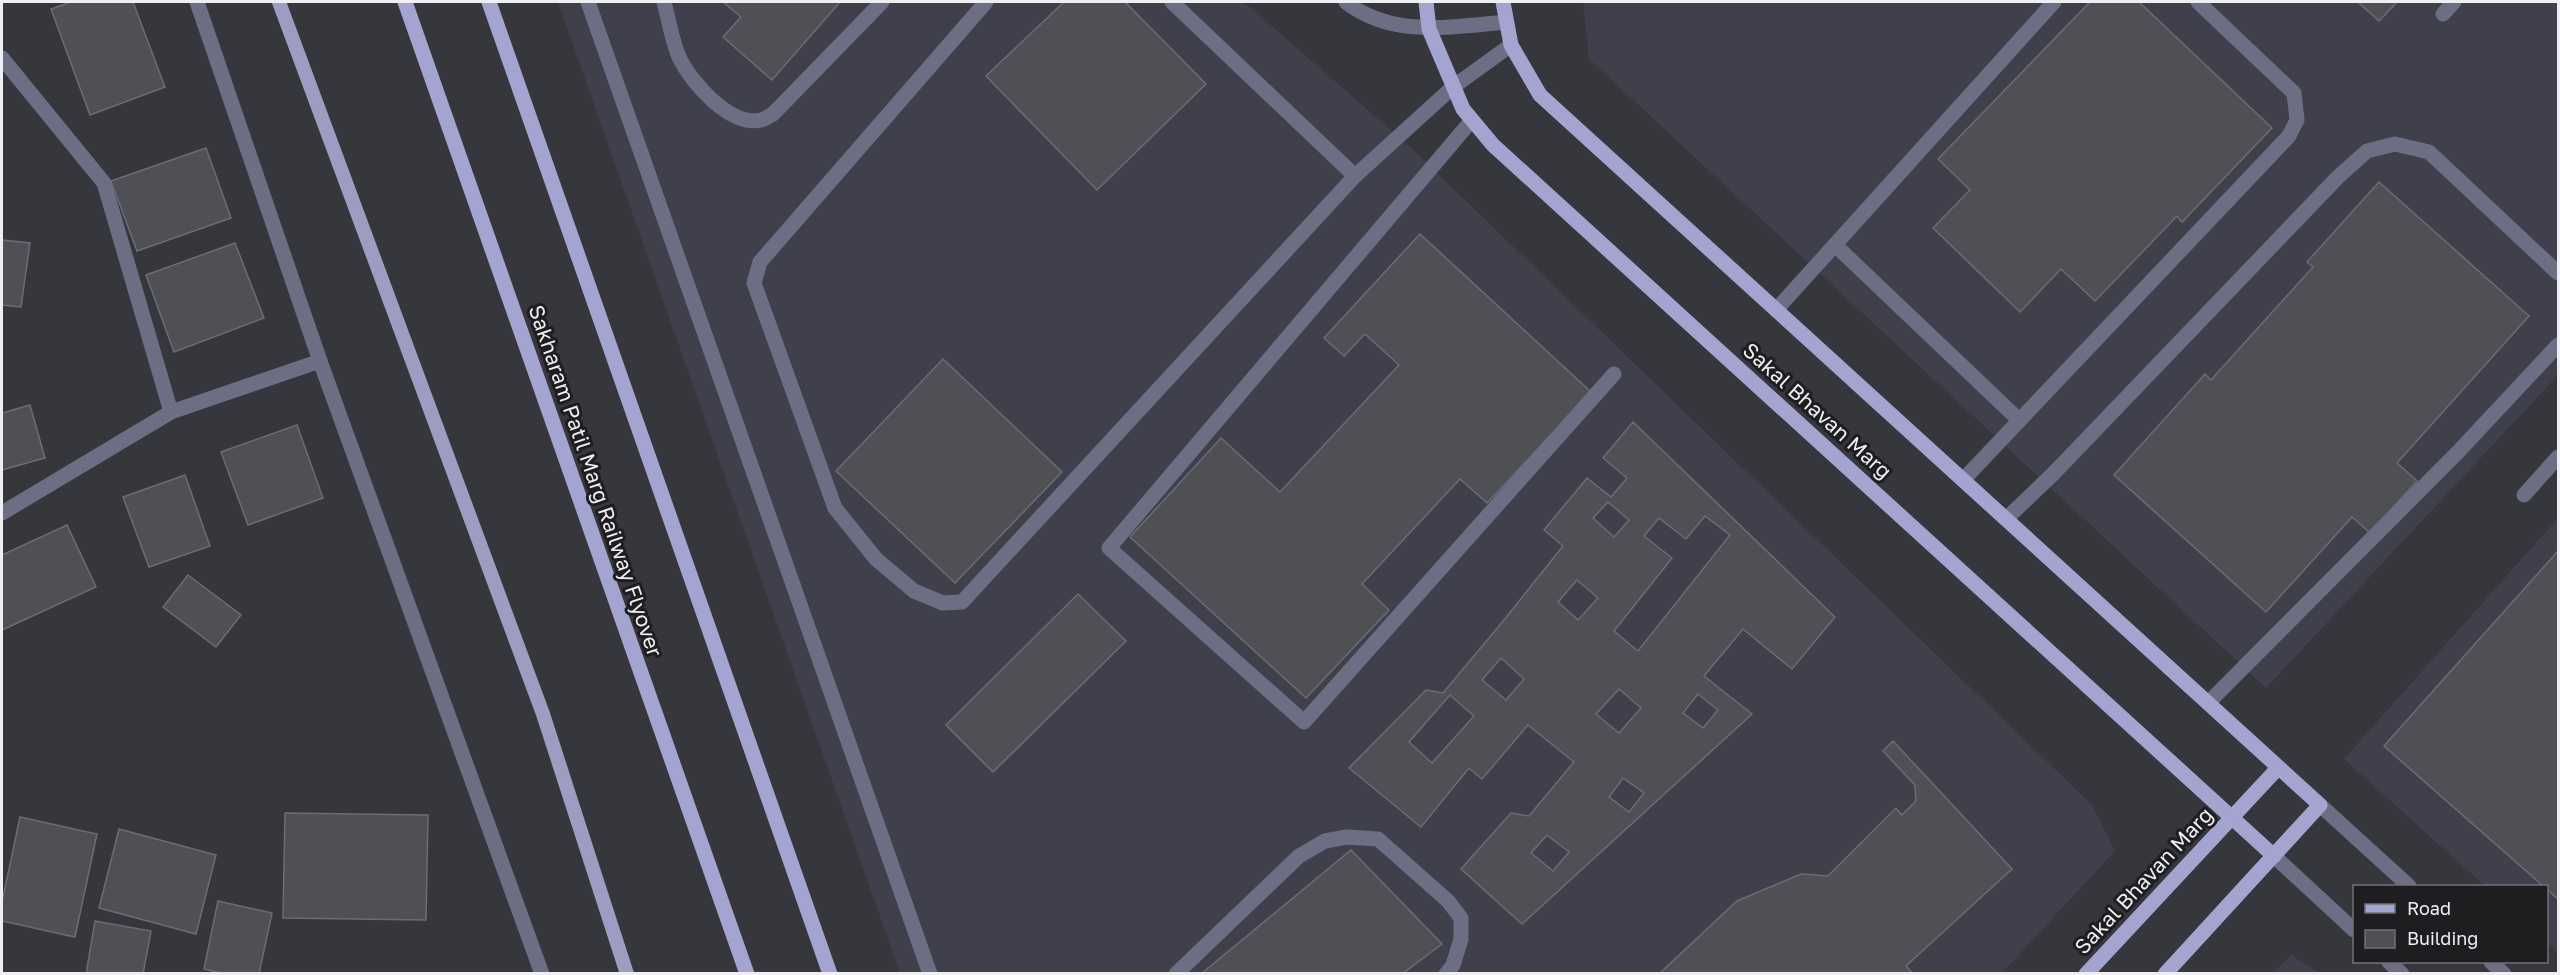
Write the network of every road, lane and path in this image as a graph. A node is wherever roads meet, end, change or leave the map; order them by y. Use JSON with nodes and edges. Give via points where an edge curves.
{"nodes":[{"id":1,"x":197,"y":2,"type":"edge"},
{"id":2,"x":405,"y":2,"type":"edge"},
{"id":3,"x":489,"y":2,"type":"edge"},
{"id":4,"x":588,"y":2,"type":"edge"},
{"id":5,"x":664,"y":2,"type":"edge"},
{"id":6,"x":882,"y":2,"type":"edge"},
{"id":7,"x":986,"y":2,"type":"edge"},
{"id":8,"x":1172,"y":2,"type":"edge"},
{"id":9,"x":1346,"y":2,"type":"edge"},
{"id":10,"x":1426,"y":2,"type":"edge"},
{"id":11,"x":1503,"y":2,"type":"edge"},
{"id":12,"x":2054,"y":2,"type":"edge"},
{"id":13,"x":2198,"y":2,"type":"edge"},
{"id":14,"x":2454,"y":2,"type":"edge"},
{"id":15,"x":2443,"y":14,"type":"dead end"},
{"id":16,"x":1506,"y":22,"type":"junction"},
{"id":17,"x":1429,"y":29,"type":"junction"},
{"id":18,"x":1510,"y":45,"type":"junction"},
{"id":19,"x":2,"y":58,"type":"edge"},
{"id":20,"x":1453,"y":87,"type":"junction"},
{"id":21,"x":1472,"y":120,"type":"junction"},
{"id":22,"x":1355,"y":176,"type":"junction"},
{"id":23,"x":1835,"y":245,"type":"junction"},
{"id":24,"x":2559,"y":273,"type":"edge"},
{"id":25,"x":1776,"y":310,"type":"junction"},
{"id":26,"x":2559,"y":345,"type":"edge"},
{"id":27,"x":320,"y":361,"type":"junction"},
{"id":28,"x":1614,"y":374,"type":"dead end"},
{"id":29,"x":171,"y":412,"type":"junction"},
{"id":30,"x":2019,"y":420,"type":"junction"},
{"id":31,"x":2559,"y":458,"type":"edge"},
{"id":32,"x":1963,"y":480,"type":"junction"},
{"id":33,"x":2524,"y":495,"type":"dead end"},
{"id":34,"x":2,"y":513,"type":"edge"},
{"id":35,"x":2006,"y":519,"type":"junction"},
{"id":36,"x":2208,"y":704,"type":"junction"},
{"id":37,"x":2278,"y":768,"type":"junction"},
{"id":38,"x":2320,"y":805,"type":"junction"},
{"id":39,"x":2231,"y":818,"type":"junction"},
{"id":40,"x":2274,"y":856,"type":"junction"},
{"id":41,"x":2408,"y":885,"type":"edge"},
{"id":42,"x":2353,"y":928,"type":"edge"},
{"id":43,"x":2492,"y":963,"type":"edge"},
{"id":44,"x":542,"y":974,"type":"edge"},
{"id":45,"x":747,"y":974,"type":"edge"},
{"id":46,"x":830,"y":974,"type":"edge"},
{"id":47,"x":930,"y":974,"type":"edge"},
{"id":48,"x":1176,"y":974,"type":"edge"},
{"id":49,"x":1446,"y":974,"type":"edge"},
{"id":50,"x":2086,"y":974,"type":"edge"},
{"id":51,"x":2165,"y":974,"type":"edge"},
{"id":52,"x":2505,"y":974,"type":"edge"}],
"edges":[{"from":1,"to":27,"type":"street"},
{"from":2,"to":45,"type":"main road","name":"Sakharam Patil Marg Railway Flyover"},
{"from":3,"to":46,"type":"main road"},
{"from":4,"to":47,"type":"street"},
{"from":5,"to":6,"type":"street","via":[[680,59],[705,96],[727,112],[760,120],[773,114]]},
{"from":7,"to":22,"type":"street","via":[[760,262],[754,283],[836,508],[876,559],[914,591],[943,603],[962,602]]},
{"from":8,"to":22,"type":"street"},
{"from":9,"to":17,"type":"street","via":[[1391,24]]},
{"from":10,"to":17,"type":"main road","name":"Sakal Bhavan Marg"},
{"from":11,"to":16,"type":"main road"},
{"from":12,"to":23,"type":"street"},
{"from":13,"to":30,"type":"street","via":[[2294,93],[2297,120],[2289,136]]},
{"from":14,"to":15,"type":"street"},
{"from":16,"to":17,"type":"street"},
{"from":16,"to":18,"type":"main road"},
{"from":17,"to":20,"type":"main road","name":"Sakal Bhavan Marg"},
{"from":18,"to":20,"type":"street"},
{"from":18,"to":25,"type":"main road","via":[[1540,95]]},
{"from":19,"to":29,"type":"street","via":[[104,183]]},
{"from":20,"to":21,"type":"main road","name":"Sakal Bhavan Marg"},
{"from":20,"to":22,"type":"street"},
{"from":21,"to":28,"type":"street","via":[[1109,548],[1304,722]]},
{"from":21,"to":39,"type":"main road","name":"Sakal Bhavan Marg","via":[[1493,145]]},
{"from":23,"to":25,"type":"street"},
{"from":23,"to":30,"type":"street"},
{"from":24,"to":35,"type":"street","via":[[2429,152],[2396,144],[2367,151]]},
{"from":25,"to":32,"type":"main road"},
{"from":26,"to":36,"type":"street"},
{"from":27,"to":29,"type":"street"},
{"from":27,"to":44,"type":"street"},
{"from":29,"to":34,"type":"street"},
{"from":30,"to":32,"type":"street"},
{"from":31,"to":33,"type":"street"},
{"from":32,"to":35,"type":"main road"},
{"from":35,"to":36,"type":"main road"},
{"from":36,"to":37,"type":"main road"},
{"from":37,"to":38,"type":"main road"},
{"from":37,"to":39,"type":"main road","name":"Sakal Bhavan Marg"},
{"from":38,"to":40,"type":"main road"},
{"from":38,"to":41,"type":"street"},
{"from":39,"to":40,"type":"main road","name":"Sakal Bhavan Marg"},
{"from":39,"to":50,"type":"main road","name":"Sakal Bhavan Marg"},
{"from":40,"to":42,"type":"street"},
{"from":40,"to":51,"type":"main road"},
{"from":43,"to":52,"type":"street"},
{"from":48,"to":49,"type":"street","via":[[1299,856],[1325,841],[1347,837],[1378,839],[1461,918],[1461,939]]}]}
